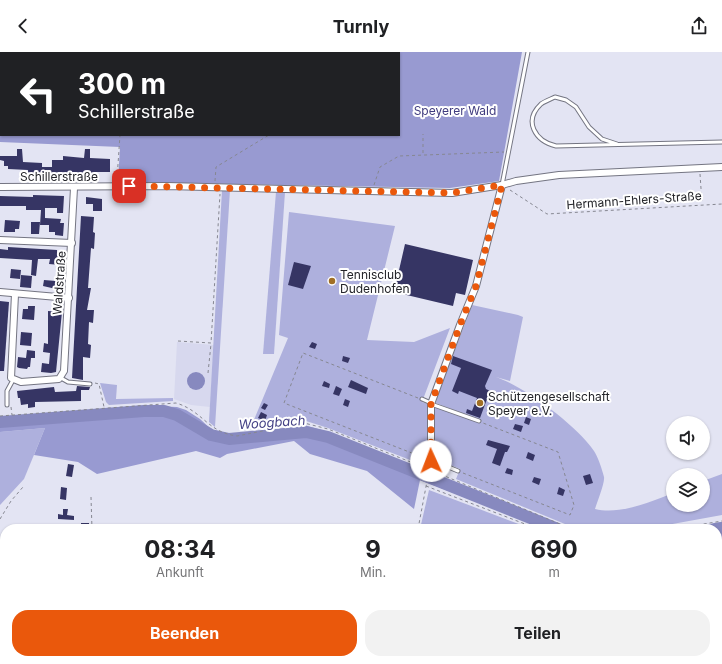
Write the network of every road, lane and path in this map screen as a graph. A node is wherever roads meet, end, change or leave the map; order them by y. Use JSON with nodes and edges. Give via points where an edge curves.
{"nodes":[{"id":1,"x":528,"y":52,"type":"edge"},
{"id":2,"x":424,"y":134,"type":"dead end"},
{"id":3,"x":120,"y":136,"type":"edge"},
{"id":4,"x":268,"y":136,"type":"edge"},
{"id":5,"x":722,"y":142,"type":"edge"},
{"id":6,"x":617,"y":144,"type":"junction"},
{"id":7,"x":509,"y":152,"type":"junction"},
{"id":8,"x":423,"y":154,"type":"junction"},
{"id":9,"x":722,"y":167,"type":"edge"},
{"id":10,"x":700,"y":168,"type":"junction"},
{"id":11,"x":502,"y":185,"type":"junction"},
{"id":12,"x":117,"y":186,"type":"junction"},
{"id":13,"x":0,"y":187,"type":"edge"},
{"id":14,"x":218,"y":187,"type":"junction"},
{"id":15,"x":74,"y":188,"type":"junction"},
{"id":16,"x":372,"y":191,"type":"junction"},
{"id":17,"x":702,"y":204,"type":"junction"},
{"id":18,"x":722,"y":204,"type":"edge"},
{"id":19,"x":0,"y":240,"type":"edge"},
{"id":20,"x":72,"y":243,"type":"junction"},
{"id":21,"x":0,"y":292,"type":"edge"},
{"id":22,"x":15,"y":294,"type":"junction"},
{"id":23,"x":69,"y":298,"type":"junction"},
{"id":24,"x":178,"y":341,"type":"dead end"},
{"id":25,"x":211,"y":343,"type":"junction"},
{"id":26,"x":208,"y":373,"type":"dead end"},
{"id":27,"x":61,"y":378,"type":"junction"},
{"id":28,"x":13,"y":380,"type":"junction"},
{"id":29,"x":90,"y":384,"type":"joint"},
{"id":30,"x":422,"y":399,"type":"joint"},
{"id":31,"x":431,"y":403,"type":"junction"},
{"id":32,"x":7,"y":405,"type":"dead end"},
{"id":33,"x":105,"y":408,"type":"junction"},
{"id":34,"x":0,"y":416,"type":"edge"},
{"id":35,"x":479,"y":421,"type":"joint"},
{"id":36,"x":429,"y":460,"type":"junction"},
{"id":37,"x":429,"y":470,"type":"junction"},
{"id":38,"x":458,"y":471,"type":"joint"},
{"id":39,"x":427,"y":482,"type":"dead end"},
{"id":40,"x":426,"y":486,"type":"junction"},
{"id":41,"x":22,"y":487,"type":"dead end"},
{"id":42,"x":91,"y":497,"type":"dead end"},
{"id":43,"x":0,"y":519,"type":"edge"},
{"id":44,"x":722,"y":521,"type":"edge"},
{"id":45,"x":92,"y":524,"type":"edge"},
{"id":46,"x":419,"y":524,"type":"edge"},
{"id":47,"x":525,"y":524,"type":"edge"},
{"id":48,"x":560,"y":524,"type":"edge"},
{"id":49,"x":704,"y":524,"type":"edge"}],
"edges":[{"from":1,"to":7,"type":"lane"},
{"from":2,"to":8,"type":"path"},
{"from":3,"to":12,"type":"path"},
{"from":4,"to":14,"type":"path","via":[[216,167]]},
{"from":5,"to":6,"type":"lane"},
{"from":6,"to":6,"type":"lane","via":[[602,139],[589,127],[576,107],[566,100],[555,96],[542,103],[535,112],[532,123],[534,130],[545,144]]},
{"from":7,"to":8,"type":"path"},
{"from":7,"to":11,"type":"lane"},
{"from":8,"to":16,"type":"path","via":[[399,156],[386,162],[380,167]]},
{"from":9,"to":10,"type":"street","name":"Schillerstraße"},
{"from":10,"to":11,"type":"street","name":"Schillerstraße","via":[[559,175]]},
{"from":10,"to":17,"type":"path"},
{"from":11,"to":16,"type":"street","name":"Schillerstraße","via":[[452,193]]},
{"from":11,"to":17,"type":"path","name":"Hermann-Ehlers-Straße","via":[[547,214]]},
{"from":11,"to":31,"type":"street","via":[[476,286]]},
{"from":12,"to":14,"type":"street","name":"Schillerstraße"},
{"from":12,"to":15,"type":"street","name":"Schillerstraße"},
{"from":13,"to":15,"type":"street","name":"Schillerstraße"},
{"from":14,"to":16,"type":"street","name":"Schillerstraße"},
{"from":14,"to":25,"type":"path"},
{"from":15,"to":20,"type":"street","name":"Waldstraße"},
{"from":17,"to":18,"type":"path","name":"Hermann-Ehlers-Straße"},
{"from":19,"to":20,"type":"street"},
{"from":20,"to":23,"type":"street","name":"Waldstraße"},
{"from":21,"to":22,"type":"street"},
{"from":22,"to":23,"type":"street"},
{"from":22,"to":28,"type":"street","via":[[11,374]]},
{"from":23,"to":27,"type":"street","name":"Waldstraße","via":[[64,371]]},
{"from":24,"to":25,"type":"path"},
{"from":25,"to":26,"type":"path"},
{"from":27,"to":28,"type":"street","via":[[26,382]]},
{"from":27,"to":29,"type":"lane","via":[[68,382]]},
{"from":28,"to":32,"type":"lane","via":[[7,391]]},
{"from":29,"to":33,"type":"path","via":[[99,384]]},
{"from":30,"to":31,"type":"lane"},
{"from":30,"to":36,"type":"path","via":[[303,353],[284,403]]},
{"from":31,"to":35,"type":"lane"},
{"from":31,"to":36,"type":"street"},
{"from":33,"to":34,"type":"path"},
{"from":33,"to":37,"type":"path","via":[[176,403],[188,406],[218,432],[237,436],[304,423],[328,429]]},
{"from":35,"to":38,"type":"path","via":[[558,452],[574,505],[570,515]]},
{"from":36,"to":37,"type":"street"},
{"from":36,"to":38,"type":"lane"},
{"from":37,"to":48,"type":"path"},
{"from":39,"to":40,"type":"path"},
{"from":40,"to":46,"type":"path"},
{"from":40,"to":47,"type":"path"},
{"from":41,"to":43,"type":"path"},
{"from":42,"to":45,"type":"path"},
{"from":44,"to":49,"type":"path"}]}
